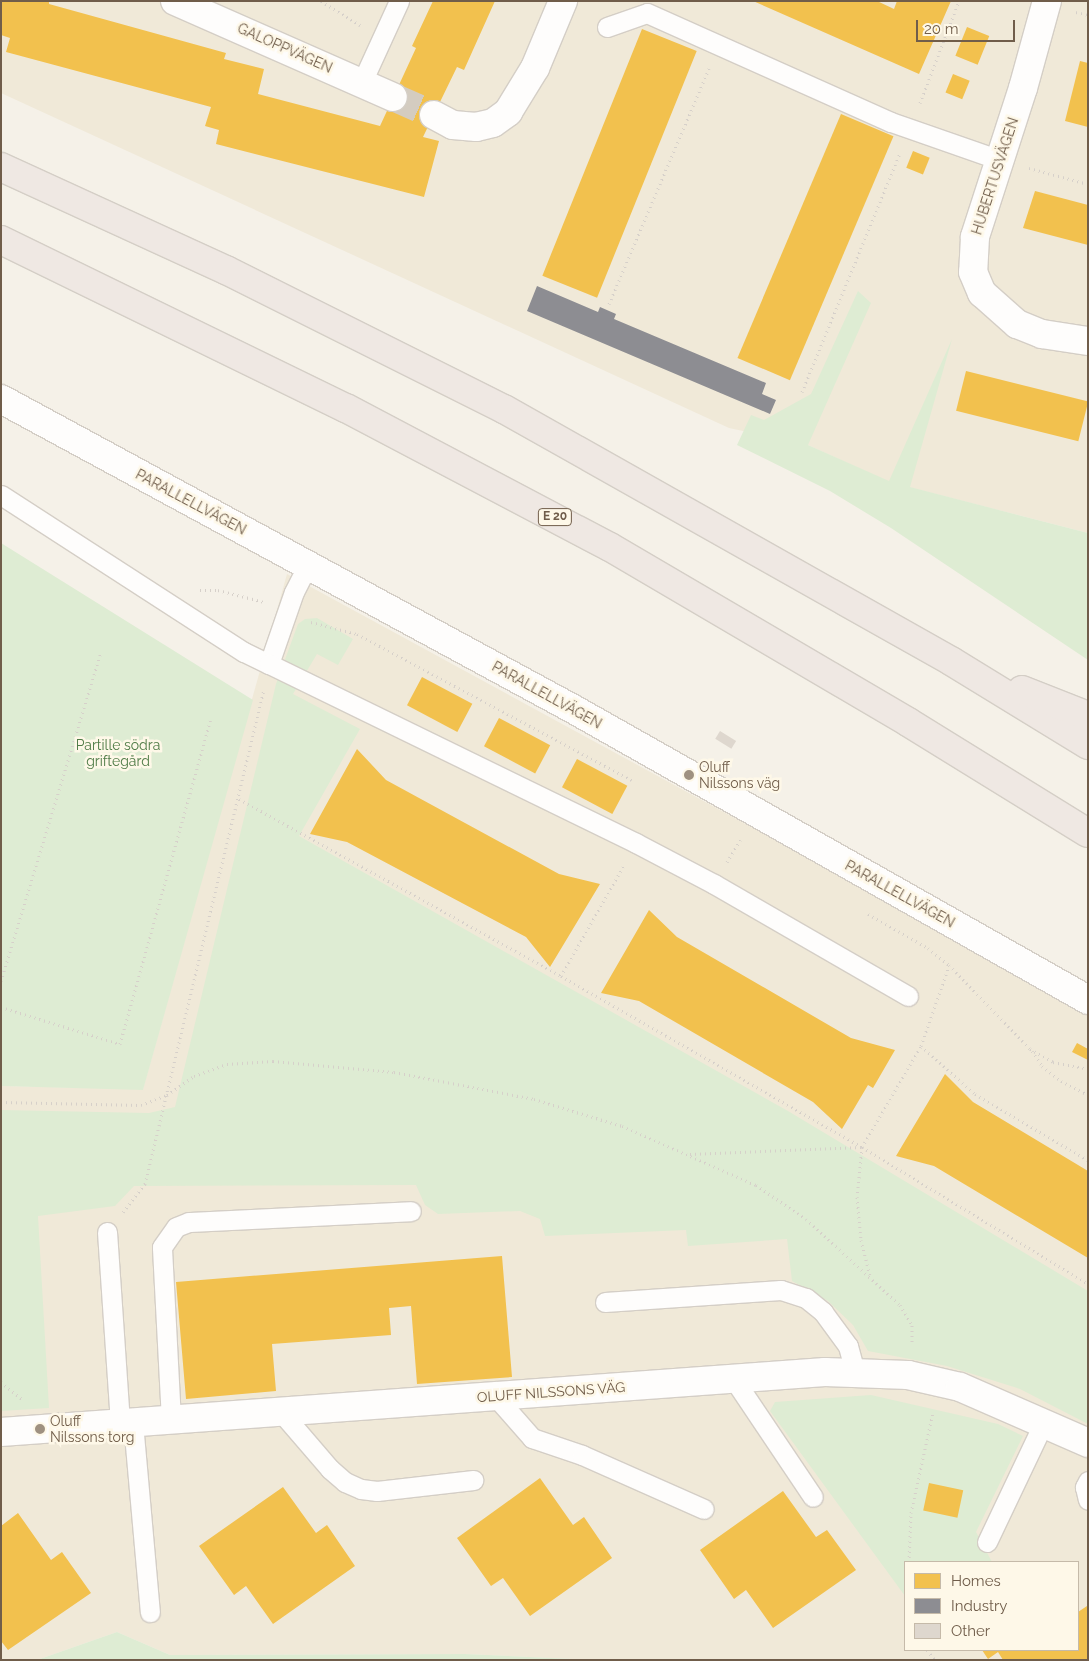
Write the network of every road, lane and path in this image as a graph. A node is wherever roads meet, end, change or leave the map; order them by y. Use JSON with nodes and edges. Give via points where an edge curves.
{"nodes":[{"id":1,"x":175,"y":1,"type":"edge"},
{"id":2,"x":321,"y":1,"type":"edge"},
{"id":3,"x":399,"y":1,"type":"edge"},
{"id":4,"x":563,"y":1,"type":"edge"},
{"id":5,"x":958,"y":1,"type":"edge"},
{"id":6,"x":1047,"y":1,"type":"edge"},
{"id":7,"x":360,"y":25,"type":"dead end"},
{"id":8,"x":606,"y":27,"type":"dead end"},
{"id":9,"x":719,"y":45,"type":"junction"},
{"id":10,"x":362,"y":82,"type":"junction"},
{"id":11,"x":393,"y":97,"type":"tunnel mouth"},
{"id":12,"x":434,"y":115,"type":"tunnel mouth"},
{"id":13,"x":910,"y":129,"type":"junction"},
{"id":14,"x":1000,"y":160,"type":"junction"},
{"id":15,"x":1,"y":167,"type":"edge"},
{"id":16,"x":1088,"y":184,"type":"edge"},
{"id":17,"x":1,"y":240,"type":"edge"},
{"id":18,"x":609,"y":304,"type":"dead end"},
{"id":19,"x":1088,"y":341,"type":"edge"},
{"id":20,"x":802,"y":392,"type":"dead end"},
{"id":21,"x":1,"y":399,"type":"edge"},
{"id":22,"x":1,"y":495,"type":"edge"},
{"id":23,"x":308,"y":565,"type":"junction"},
{"id":24,"x":191,"y":591,"type":"dead end"},
{"id":25,"x":286,"y":614,"type":"junction"},
{"id":26,"x":101,"y":652,"type":"dead end"},
{"id":27,"x":951,"y":661,"type":"junction"},
{"id":28,"x":269,"y":664,"type":"junction"},
{"id":29,"x":1088,"y":716,"type":"edge"},
{"id":30,"x":211,"y":718,"type":"dead end"},
{"id":31,"x":1088,"y":745,"type":"edge"},
{"id":32,"x":640,"y":784,"type":"dead end"},
{"id":33,"x":239,"y":799,"type":"junction"},
{"id":34,"x":1088,"y":833,"type":"edge"},
{"id":35,"x":732,"y":835,"type":"dead end"},
{"id":36,"x":636,"y":844,"type":"junction"},
{"id":37,"x":748,"y":845,"type":"dead end"},
{"id":38,"x":859,"y":909,"type":"dead end"},
{"id":39,"x":949,"y":965,"type":"junction"},
{"id":40,"x":561,"y":976,"type":"junction"},
{"id":41,"x":1,"y":980,"type":"edge"},
{"id":42,"x":908,"y":996,"type":"dead end"},
{"id":43,"x":1088,"y":1000,"type":"edge"},
{"id":44,"x":1,"y":1007,"type":"edge"},
{"id":45,"x":921,"y":1046,"type":"junction"},
{"id":46,"x":1030,"y":1049,"type":"junction"},
{"id":47,"x":1088,"y":1069,"type":"edge"},
{"id":48,"x":167,"y":1095,"type":"junction"},
{"id":49,"x":1088,"y":1095,"type":"edge"},
{"id":50,"x":1,"y":1102,"type":"edge"},
{"id":51,"x":862,"y":1147,"type":"junction"},
{"id":52,"x":690,"y":1154,"type":"junction"},
{"id":53,"x":1088,"y":1160,"type":"edge"},
{"id":54,"x":411,"y":1211,"type":"dead end"},
{"id":55,"x":107,"y":1232,"type":"joint"},
{"id":56,"x":870,"y":1277,"type":"junction"},
{"id":57,"x":1088,"y":1284,"type":"edge"},
{"id":58,"x":605,"y":1302,"type":"dead end"},
{"id":59,"x":855,"y":1373,"type":"junction"},
{"id":60,"x":908,"y":1375,"type":"junction"},
{"id":61,"x":733,"y":1378,"type":"junction"},
{"id":62,"x":940,"y":1383,"type":"junction"},
{"id":63,"x":496,"y":1397,"type":"junction"},
{"id":64,"x":281,"y":1412,"type":"junction"},
{"id":65,"x":171,"y":1420,"type":"junction"},
{"id":66,"x":1044,"y":1422,"type":"junction"},
{"id":67,"x":126,"y":1423,"type":"junction"},
{"id":68,"x":1,"y":1432,"type":"edge"},
{"id":69,"x":1088,"y":1443,"type":"edge"},
{"id":70,"x":473,"y":1480,"type":"dead end"},
{"id":71,"x":1088,"y":1481,"type":"edge"},
{"id":72,"x":813,"y":1497,"type":"dead end"},
{"id":73,"x":1088,"y":1500,"type":"edge"},
{"id":74,"x":704,"y":1508,"type":"dead end"},
{"id":75,"x":987,"y":1542,"type":"dead end"},
{"id":76,"x":909,"y":1561,"type":"edge"},
{"id":77,"x":150,"y":1612,"type":"dead end"}],
"edges":[{"from":1,"to":10,"type":"street","name":"GALOPPVÄGEN"},
{"from":2,"to":7,"type":"path"},
{"from":3,"to":10,"type":"lane"},
{"from":4,"to":12,"type":"street","via":[[535,68],[508,112],[493,123],[476,127],[453,125]]},
{"from":5,"to":13,"type":"path"},
{"from":6,"to":14,"type":"street","name":"HUBERTUSVÄGEN"},
{"from":8,"to":9,"type":"lane","via":[[647,13]]},
{"from":9,"to":13,"type":"lane"},
{"from":9,"to":18,"type":"path"},
{"from":10,"to":11,"type":"street","name":"GALOPPVÄGEN"},
{"from":13,"to":14,"type":"lane"},
{"from":13,"to":20,"type":"path"},
{"from":14,"to":16,"type":"path"},
{"from":14,"to":19,"type":"street","name":"HUBERTUSVÄGEN","via":[[975,237],[973,272],[982,293],[1017,324],[1042,334]]},
{"from":15,"to":27,"type":"highway","via":[[226,270],[504,409]]},
{"from":17,"to":34,"type":"highway","number":"E 20","via":[[346,408],[610,547],[908,722]]},
{"from":21,"to":23,"type":"street","name":"PARALLELLVÄGEN"},
{"from":22,"to":28,"type":"lane","via":[[244,652]]},
{"from":23,"to":25,"type":"lane"},
{"from":23,"to":43,"type":"street","name":"PARALLELLVÄGEN","via":[[575,710]]},
{"from":24,"to":25,"type":"path","via":[[218,590],[253,598]]},
{"from":25,"to":28,"type":"lane"},
{"from":25,"to":32,"type":"path","via":[[357,634]]},
{"from":26,"to":41,"type":"path"},
{"from":27,"to":29,"type":"highway"},
{"from":27,"to":31,"type":"highway"},
{"from":28,"to":33,"type":"path"},
{"from":28,"to":36,"type":"lane"},
{"from":30,"to":44,"type":"path","via":[[120,1044]]},
{"from":33,"to":40,"type":"path"},
{"from":33,"to":48,"type":"path"},
{"from":35,"to":37,"type":"path"},
{"from":36,"to":40,"type":"path"},
{"from":36,"to":42,"type":"lane","via":[[714,884]]},
{"from":38,"to":39,"type":"path","via":[[928,948]]},
{"from":39,"to":45,"type":"path"},
{"from":39,"to":46,"type":"path"},
{"from":40,"to":51,"type":"path"},
{"from":45,"to":51,"type":"path"},
{"from":45,"to":53,"type":"path","via":[[975,1094]]},
{"from":46,"to":47,"type":"path","via":[[1053,1062]]},
{"from":46,"to":49,"type":"path","via":[[1042,1066],[1061,1081]]},
{"from":48,"to":50,"type":"path","via":[[141,1105]]},
{"from":48,"to":52,"type":"path","via":[[194,1076],[228,1064],[273,1061],[394,1072],[534,1099],[622,1126]]},
{"from":48,"to":55,"type":"path","via":[[145,1184]]},
{"from":51,"to":52,"type":"path"},
{"from":51,"to":56,"type":"path","via":[[857,1197],[861,1240]]},
{"from":51,"to":57,"type":"path"},
{"from":52,"to":56,"type":"path","via":[[756,1186],[797,1214]]},
{"from":54,"to":65,"type":"lane","via":[[189,1222],[176,1227],[162,1247]]},
{"from":55,"to":67,"type":"lane"},
{"from":56,"to":60,"type":"path","via":[[900,1305],[912,1325]]},
{"from":58,"to":59,"type":"lane","via":[[781,1290],[806,1298],[834,1324],[848,1346]]},
{"from":59,"to":60,"type":"street","name":"OLUFF NILSSONS VÄG"},
{"from":59,"to":61,"type":"street","name":"OLUFF NILSSONS VÄG"},
{"from":60,"to":62,"type":"street","name":"OLUFF NILSSONS VÄG"},
{"from":61,"to":63,"type":"street","name":"OLUFF NILSSONS VÄG"},
{"from":61,"to":72,"type":"lane"},
{"from":62,"to":66,"type":"street","name":"OLUFF NILSSONS VÄG","via":[[960,1387]]},
{"from":62,"to":76,"type":"path","via":[[911,1513]]},
{"from":63,"to":64,"type":"street","name":"OLUFF NILSSONS VÄG"},
{"from":63,"to":74,"type":"lane","via":[[532,1438],[582,1455]]},
{"from":64,"to":65,"type":"street","name":"OLUFF NILSSONS VÄG"},
{"from":64,"to":70,"type":"lane","via":[[330,1469],[360,1489],[377,1491]]},
{"from":65,"to":67,"type":"street","name":"OLUFF NILSSONS VÄG"},
{"from":66,"to":69,"type":"street","name":"OLUFF NILSSONS VÄG"},
{"from":66,"to":75,"type":"lane"},
{"from":67,"to":68,"type":"street","name":"OLUFF NILSSONS VÄG"},
{"from":67,"to":77,"type":"lane"},
{"from":71,"to":73,"type":"lane","via":[[1085,1487]]}]}
